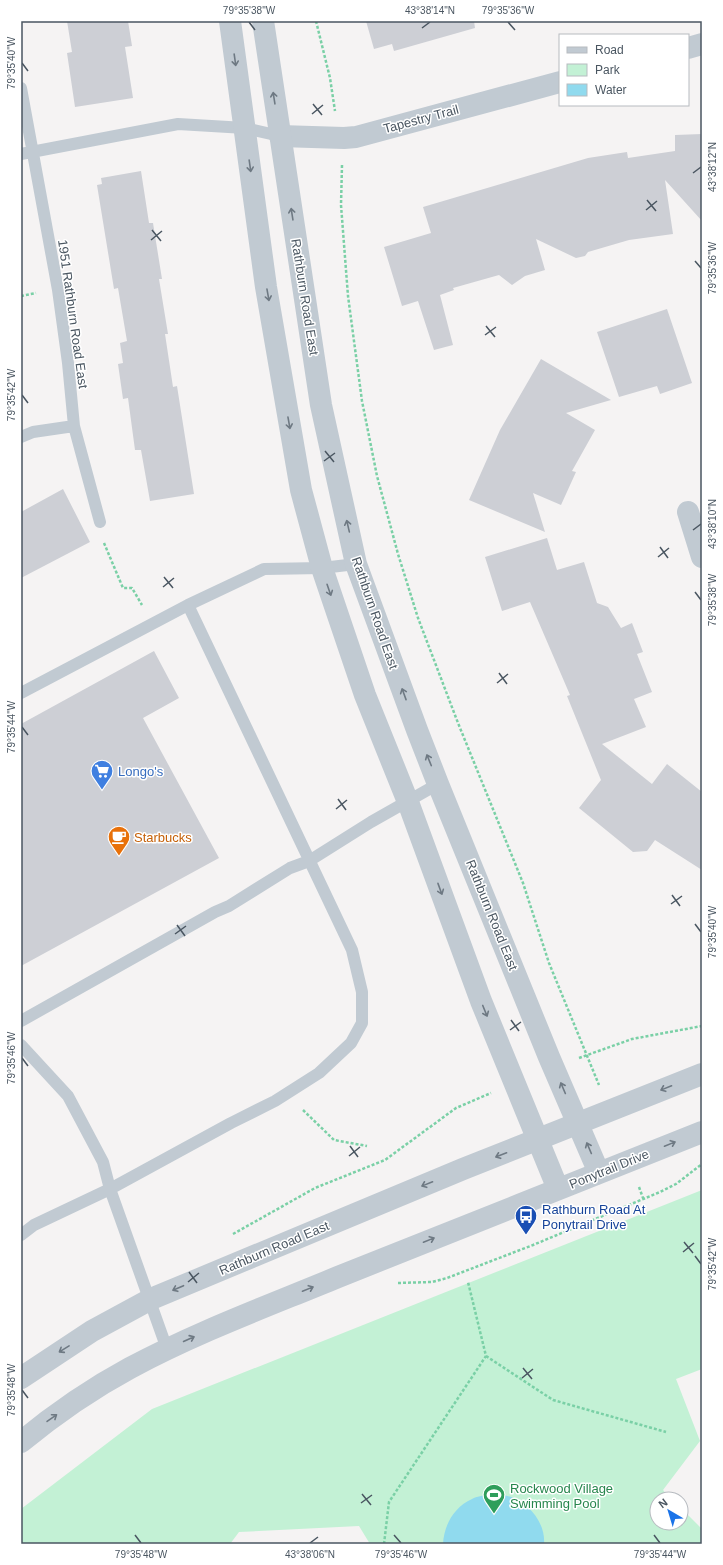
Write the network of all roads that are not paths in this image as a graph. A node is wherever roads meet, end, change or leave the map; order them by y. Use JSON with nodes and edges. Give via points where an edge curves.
{"nodes":[{"id":1,"x":230,"y":21,"type":"edge"},
{"id":2,"x":263,"y":21,"type":"edge"},
{"id":3,"x":702,"y":44,"type":"edge"},
{"id":4,"x":689,"y":48,"type":"edge"},
{"id":5,"x":559,"y":82,"type":"edge"},
{"id":6,"x":21,"y":88,"type":"edge"},
{"id":7,"x":245,"y":128,"type":"junction"},
{"id":8,"x":280,"y":136,"type":"junction"},
{"id":9,"x":34,"y":152,"type":"junction"},
{"id":10,"x":21,"y":154,"type":"edge"},
{"id":11,"x":74,"y":426,"type":"junction"},
{"id":12,"x":21,"y":437,"type":"edge"},
{"id":13,"x":688,"y":512,"type":"dead end"},
{"id":14,"x":100,"y":522,"type":"road end"},
{"id":15,"x":702,"y":557,"type":"edge"},
{"id":16,"x":356,"y":564,"type":"junction"},
{"id":17,"x":322,"y":568,"type":"junction"},
{"id":18,"x":188,"y":605,"type":"junction"},
{"id":19,"x":21,"y":693,"type":"edge"},
{"id":20,"x":438,"y":784,"type":"junction"},
{"id":21,"x":408,"y":802,"type":"junction"},
{"id":22,"x":309,"y":861,"type":"junction"},
{"id":23,"x":21,"y":1021,"type":"edge"},
{"id":24,"x":21,"y":1045,"type":"edge"},
{"id":25,"x":702,"y":1074,"type":"edge"},
{"id":26,"x":578,"y":1124,"type":"junction"},
{"id":27,"x":702,"y":1132,"type":"edge"},
{"id":28,"x":538,"y":1140,"type":"junction"},
{"id":29,"x":599,"y":1173,"type":"junction"},
{"id":30,"x":110,"y":1189,"type":"junction"},
{"id":31,"x":558,"y":1189,"type":"junction"},
{"id":32,"x":21,"y":1235,"type":"edge"},
{"id":33,"x":151,"y":1300,"type":"junction"},
{"id":34,"x":167,"y":1349,"type":"junction"},
{"id":35,"x":21,"y":1378,"type":"edge"},
{"id":36,"x":21,"y":1442,"type":"edge"}],
"edges":[{"from":1,"to":7,"type":"street","one_way":true},
{"from":8,"to":2,"type":"street","name":"Rathburn Road East","one_way":true},
{"from":3,"to":4,"type":"street"},
{"from":5,"to":8,"type":"street","name":"Tapestry Trail","via":[[356,137]]},
{"from":6,"to":9,"type":"lane","name":"1951 Rathburn Road East"},
{"from":7,"to":8,"type":"lane"},
{"from":7,"to":9,"type":"lane","via":[[178,124]]},
{"from":7,"to":17,"type":"street","one_way":true,"via":[[266,287],[301,490]]},
{"from":16,"to":8,"type":"street","name":"Rathburn Road East","one_way":true,"via":[[321,405]]},
{"from":9,"to":10,"type":"lane"},
{"from":9,"to":11,"type":"lane","name":"1951 Rathburn Road East","via":[[58,290]]},
{"from":11,"to":12,"type":"lane","via":[[33,432]]},
{"from":11,"to":14,"type":"lane","name":"1951 Rathburn Road East"},
{"from":13,"to":15,"type":"street"},
{"from":16,"to":17,"type":"lane"},
{"from":20,"to":16,"type":"street","name":"Rathburn Road East","one_way":true},
{"from":17,"to":18,"type":"lane","via":[[264,569]]},
{"from":17,"to":21,"type":"street","one_way":true,"via":[[365,695]]},
{"from":18,"to":19,"type":"lane"},
{"from":18,"to":22,"type":"lane"},
{"from":20,"to":21,"type":"lane"},
{"from":26,"to":20,"type":"street","name":"Rathburn Road East","one_way":true},
{"from":21,"to":22,"type":"lane"},
{"from":21,"to":28,"type":"street","one_way":true,"via":[[481,1001]]},
{"from":22,"to":23,"type":"lane","via":[[290,868],[228,906]]},
{"from":22,"to":30,"type":"lane","via":[[352,950],[362,992],[362,1023],[351,1042],[319,1072],[288,1094]]},
{"from":24,"to":30,"type":"lane","via":[[68,1096],[103,1162]]},
{"from":25,"to":26,"type":"street","one_way":true},
{"from":26,"to":28,"type":"street"},
{"from":29,"to":26,"type":"street","name":"Rathburn Road East","one_way":true},
{"from":29,"to":27,"type":"street","name":"Ponytrail Drive","one_way":true},
{"from":28,"to":31,"type":"street"},
{"from":28,"to":33,"type":"street","name":"Rathburn Road East","one_way":true},
{"from":29,"to":31,"type":"street","name":"Ponytrail Drive"},
{"from":30,"to":32,"type":"lane","via":[[34,1225]]},
{"from":30,"to":33,"type":"lane"},
{"from":34,"to":31,"type":"street","name":"Ponytrail Drive","one_way":true,"via":[[225,1323]]},
{"from":33,"to":34,"type":"lane"},
{"from":33,"to":35,"type":"street","name":"Rathburn Road East","one_way":true,"via":[[92,1331]]},
{"from":36,"to":34,"type":"street","one_way":true,"via":[[82,1396]]}]}
